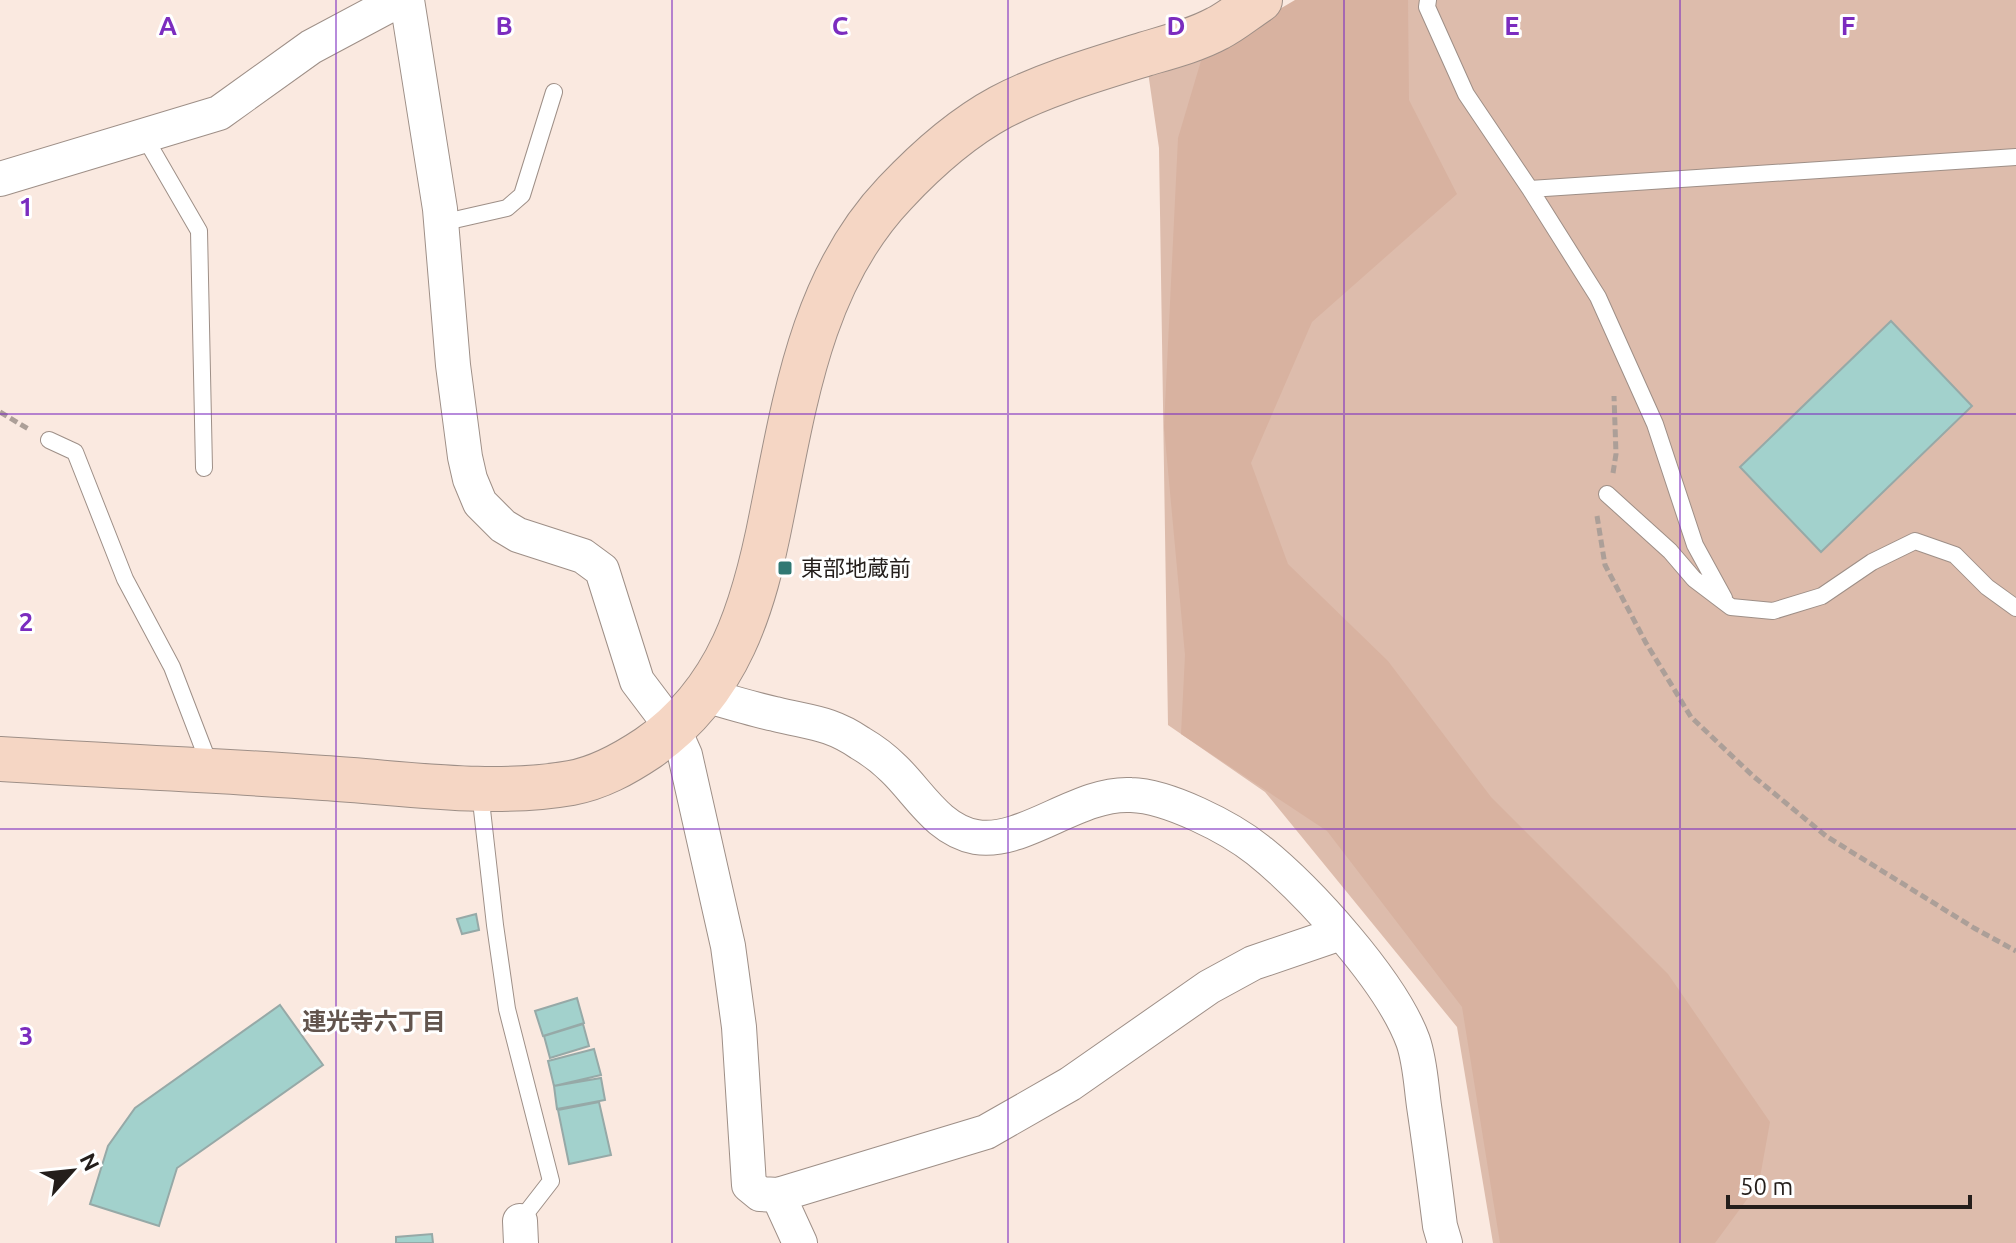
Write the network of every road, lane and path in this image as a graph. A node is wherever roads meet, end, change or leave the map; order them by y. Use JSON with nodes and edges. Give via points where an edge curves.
{"nodes":[{"id":1,"x":399,"y":0,"type":"edge"},
{"id":2,"x":407,"y":0,"type":"edge"},
{"id":3,"x":1260,"y":0,"type":"edge"},
{"id":4,"x":1428,"y":0,"type":"edge"},
{"id":5,"x":554,"y":92,"type":"dead end"},
{"id":6,"x":144,"y":136,"type":"junction"},
{"id":7,"x":2016,"y":157,"type":"edge"},
{"id":8,"x":0,"y":179,"type":"edge"},
{"id":9,"x":1530,"y":189,"type":"junction"},
{"id":10,"x":441,"y":223,"type":"junction"},
{"id":11,"x":1614,"y":395,"type":"dead end"},
{"id":12,"x":0,"y":412,"type":"edge"},
{"id":13,"x":49,"y":440,"type":"joint"},
{"id":14,"x":204,"y":468,"type":"dead end"},
{"id":15,"x":1607,"y":494,"type":"junction"},
{"id":16,"x":1727,"y":603,"type":"junction"},
{"id":17,"x":2016,"y":608,"type":"edge"},
{"id":18,"x":705,"y":695,"type":"junction"},
{"id":19,"x":674,"y":730,"type":"junction"},
{"id":20,"x":0,"y":759,"type":"edge"},
{"id":21,"x":211,"y":770,"type":"junction"},
{"id":22,"x":480,"y":788,"type":"junction"},
{"id":23,"x":1341,"y":933,"type":"junction"},
{"id":24,"x":2016,"y":951,"type":"edge"},
{"id":25,"x":778,"y":1195,"type":"junction"},
{"id":26,"x":521,"y":1232,"type":"edge"},
{"id":27,"x":800,"y":1243,"type":"edge"},
{"id":28,"x":1445,"y":1243,"type":"edge"}],
"edges":[{"from":1,"to":6,"type":"street","via":[[311,47],[219,113]]},
{"from":2,"to":10,"type":"street"},
{"from":3,"to":18,"type":"main road","via":[[1217,29],[1074,78],[974,123],[895,193],[857,239],[816,324],[794,401],[765,552],[741,629]]},
{"from":4,"to":9,"type":"lane","via":[[1466,94]]},
{"from":5,"to":10,"type":"lane","via":[[522,195],[507,208]]},
{"from":6,"to":8,"type":"street"},
{"from":6,"to":14,"type":"lane","via":[[199,231]]},
{"from":7,"to":9,"type":"lane"},
{"from":9,"to":16,"type":"lane","via":[[1598,297],[1655,424],[1695,545]]},
{"from":10,"to":19,"type":"street","via":[[465,457],[480,503],[518,535],[583,556],[602,570],[637,681]]},
{"from":11,"to":15,"type":"path","via":[[1616,454]]},
{"from":12,"to":13,"type":"path"},
{"from":13,"to":21,"type":"lane","via":[[75,452],[125,579],[172,667]]},
{"from":15,"to":16,"type":"lane","via":[[1694,579]]},
{"from":15,"to":24,"type":"path","via":[[1596,518],[1605,565],[1691,717],[1826,836]]},
{"from":16,"to":17,"type":"lane","via":[[1773,611],[1822,596],[1915,541],[1955,555]]},
{"from":18,"to":19,"type":"main road"},
{"from":18,"to":23,"type":"street","via":[[821,722],[860,742],[952,828],[974,837],[995,838],[1106,796],[1146,796],[1174,805],[1255,848]]},
{"from":19,"to":22,"type":"main road","via":[[628,762],[587,779]]},
{"from":19,"to":25,"type":"street","via":[[685,755],[728,946],[749,1185],[760,1194]]},
{"from":20,"to":21,"type":"main road"},
{"from":21,"to":22,"type":"main road"},
{"from":22,"to":26,"type":"lane","via":[[507,1009],[551,1181]]},
{"from":23,"to":25,"type":"street","via":[[1253,963],[1209,987],[1052,1096],[986,1132]]},
{"from":23,"to":28,"type":"street","via":[[1387,991],[1412,1040]]},
{"from":25,"to":27,"type":"street"}]}
